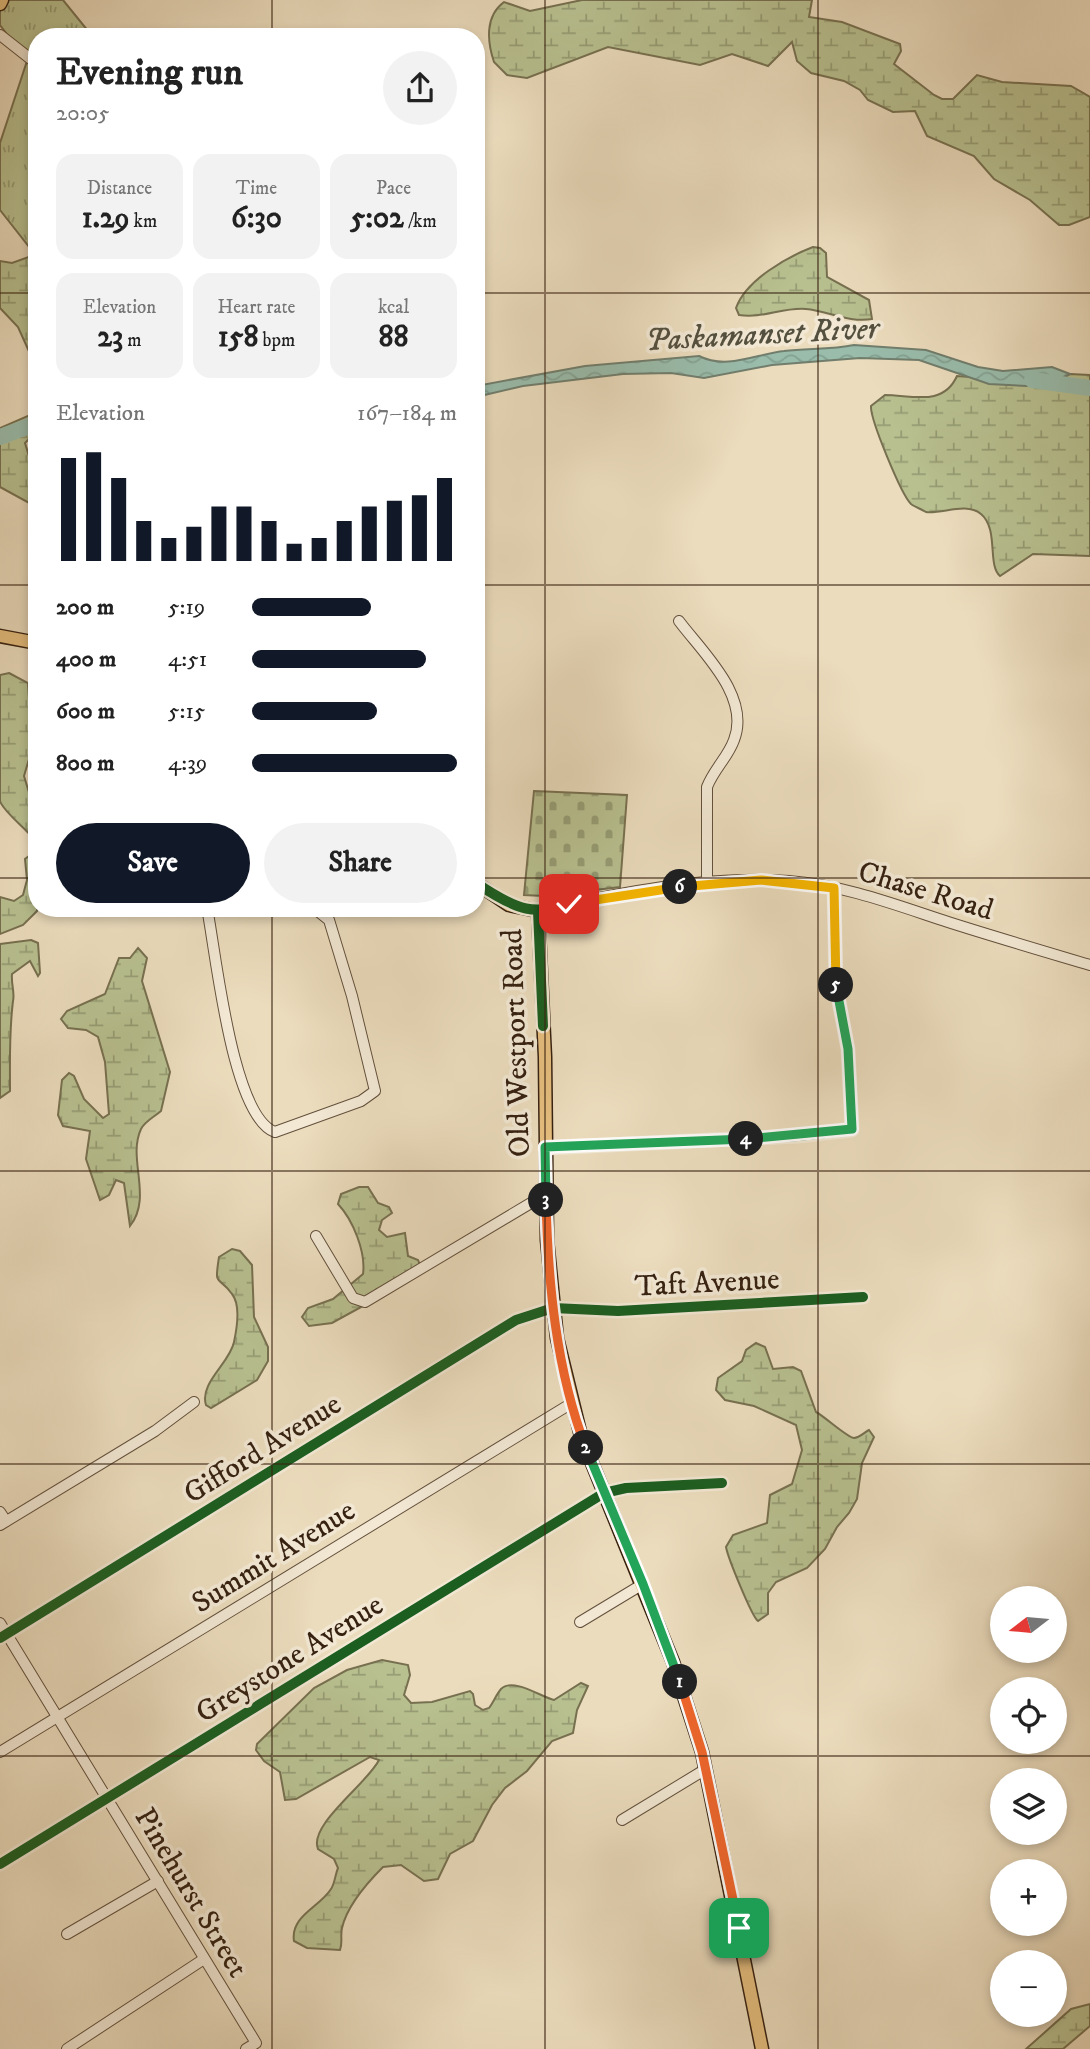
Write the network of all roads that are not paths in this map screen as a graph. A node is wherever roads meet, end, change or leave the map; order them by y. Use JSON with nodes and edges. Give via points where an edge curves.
{"nodes":[{"id":1,"x":0,"y":35,"type":"edge"},
{"id":2,"x":28,"y":57,"type":"edge"},
{"id":3,"x":679,"y":621,"type":"dead end"},
{"id":4,"x":0,"y":636,"type":"edge"},
{"id":5,"x":28,"y":641,"type":"edge"},
{"id":6,"x":707,"y":884,"type":"junction"},
{"id":7,"x":834,"y":888,"type":"junction"},
{"id":8,"x":485,"y":889,"type":"edge"},
{"id":9,"x":537,"y":911,"type":"junction"},
{"id":10,"x":209,"y":917,"type":"edge"},
{"id":11,"x":325,"y":917,"type":"edge"},
{"id":12,"x":1090,"y":965,"type":"edge"},
{"id":13,"x":545,"y":1147,"type":"junction"},
{"id":14,"x":546,"y":1194,"type":"junction"},
{"id":15,"x":316,"y":1236,"type":"dead end"},
{"id":16,"x":863,"y":1297,"type":"dead end"},
{"id":17,"x":553,"y":1308,"type":"junction"},
{"id":18,"x":194,"y":1402,"type":"dead end"},
{"id":19,"x":572,"y":1403,"type":"junction"},
{"id":20,"x":722,"y":1483,"type":"dead end"},
{"id":21,"x":604,"y":1493,"type":"junction"},
{"id":22,"x":2,"y":1519,"type":"edge"},
{"id":23,"x":643,"y":1584,"type":"junction"},
{"id":24,"x":580,"y":1622,"type":"dead end"},
{"id":25,"x":0,"y":1623,"type":"edge"},
{"id":26,"x":4,"y":1636,"type":"edge"},
{"id":27,"x":57,"y":1718,"type":"junction"},
{"id":28,"x":0,"y":1752,"type":"edge"},
{"id":29,"x":706,"y":1769,"type":"junction"},
{"id":30,"x":107,"y":1799,"type":"junction"},
{"id":31,"x":622,"y":1820,"type":"dead end"},
{"id":32,"x":0,"y":1864,"type":"edge"},
{"id":33,"x":158,"y":1881,"type":"junction"},
{"id":34,"x":67,"y":1934,"type":"dead end"},
{"id":35,"x":204,"y":1959,"type":"junction"},
{"id":36,"x":67,"y":2049,"type":"edge"},
{"id":37,"x":246,"y":2049,"type":"edge"},
{"id":38,"x":762,"y":2049,"type":"edge"}],
"edges":[{"from":1,"to":2,"type":"street"},
{"from":3,"to":6,"type":"street","via":[[735,699],[733,744],[712,773],[708,787]]},
{"from":4,"to":5,"type":"main road"},
{"from":6,"to":7,"type":"street","name":"Chase Road","via":[[785,881]]},
{"from":6,"to":9,"type":"street","name":"Chase Road"},
{"from":7,"to":12,"type":"street","name":"Chase Road"},
{"from":7,"to":13,"type":"street","via":[[836,986],[848,1049],[852,1129],[798,1136]]},
{"from":8,"to":9,"type":"main road","name":"Old Westport Road","via":[[509,905]]},
{"from":9,"to":13,"type":"main road","name":"Old Westport Road"},
{"from":10,"to":11,"type":"street","via":[[241,1086],[264,1127],[275,1132],[361,1101],[375,1091],[352,996]]},
{"from":13,"to":14,"type":"main road","name":"Old Westport Road"},
{"from":14,"to":15,"type":"street","via":[[365,1302],[352,1298]]},
{"from":14,"to":17,"type":"main road","name":"Old Westport Road"},
{"from":16,"to":17,"type":"street","name":"Taft Avenue","via":[[618,1311]]},
{"from":17,"to":19,"type":"main road","name":"Old Westport Road"},
{"from":17,"to":26,"type":"street","name":"Gifford Avenue","via":[[516,1320]]},
{"from":18,"to":22,"type":"street","via":[[155,1431]]},
{"from":19,"to":21,"type":"main road","name":"Old Westport Road"},
{"from":19,"to":27,"type":"street","name":"Summit Avenue"},
{"from":20,"to":21,"type":"street"},
{"from":21,"to":23,"type":"main road","name":"Old Westport Road"},
{"from":21,"to":30,"type":"street","name":"Greystone Avenue"},
{"from":23,"to":24,"type":"street"},
{"from":23,"to":29,"type":"main road","name":"Old Westport Road"},
{"from":25,"to":26,"type":"street","name":"Pinehurst Street"},
{"from":26,"to":27,"type":"street","name":"Pinehurst Street"},
{"from":27,"to":28,"type":"street","name":"Summit Avenue"},
{"from":27,"to":30,"type":"street","name":"Pinehurst Street"},
{"from":29,"to":31,"type":"street"},
{"from":29,"to":38,"type":"main road","name":"Old Westport Road"},
{"from":30,"to":32,"type":"street","name":"Greystone Avenue"},
{"from":30,"to":33,"type":"street","name":"Pinehurst Street"},
{"from":33,"to":34,"type":"street"},
{"from":33,"to":35,"type":"street","name":"Pinehurst Street"},
{"from":35,"to":36,"type":"street"},
{"from":35,"to":37,"type":"street","name":"Pinehurst Street","via":[[256,2043]]}]}
